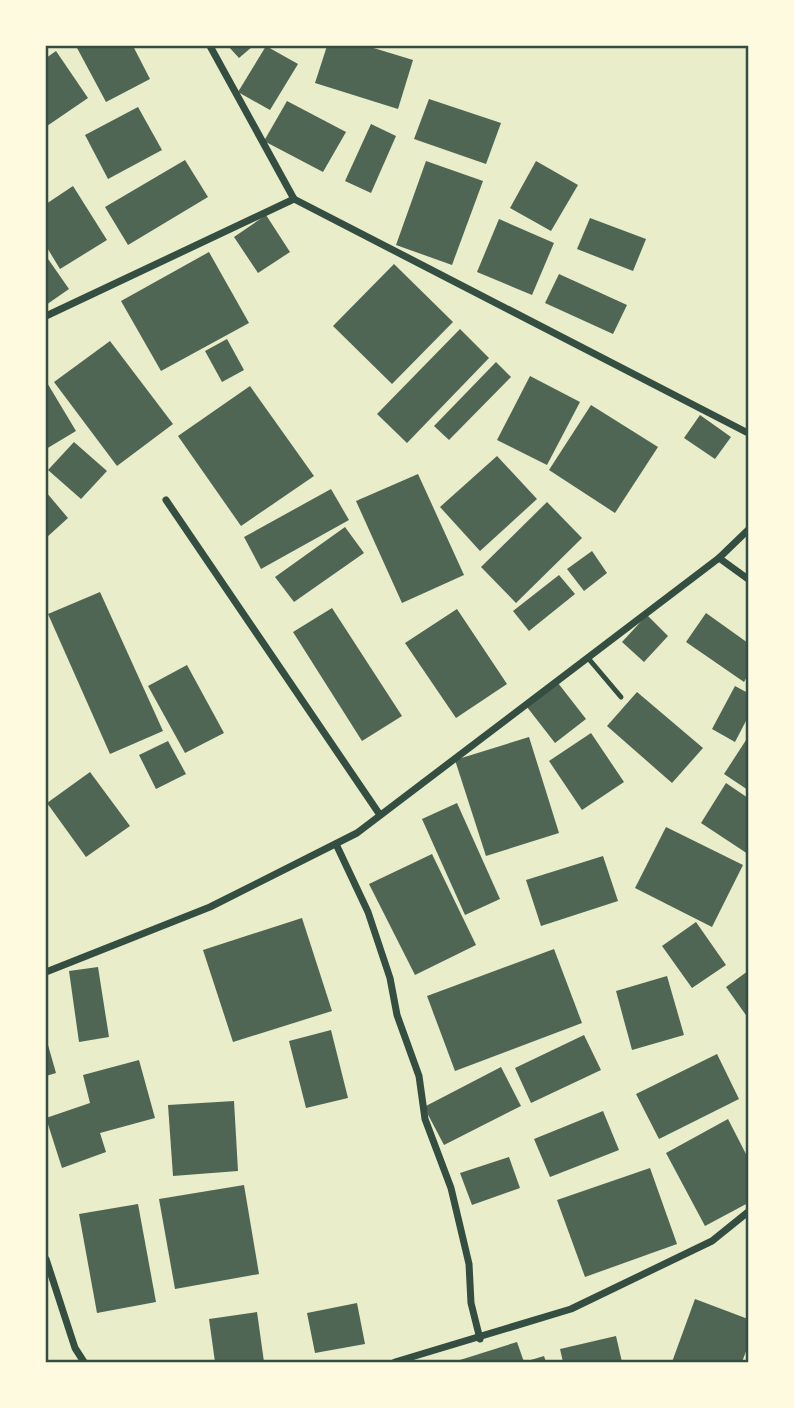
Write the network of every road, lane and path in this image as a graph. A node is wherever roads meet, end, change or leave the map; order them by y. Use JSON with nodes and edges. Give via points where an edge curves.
{"nodes":[{"id":1,"x":210,"y":46,"type":"edge"},
{"id":2,"x":294,"y":199,"type":"junction"},
{"id":3,"x":46,"y":316,"type":"edge"},
{"id":4,"x":748,"y":433,"type":"edge"},
{"id":5,"x":166,"y":499,"type":"dead end"},
{"id":6,"x":748,"y":530,"type":"edge"},
{"id":7,"x":719,"y":558,"type":"junction"},
{"id":8,"x":748,"y":579,"type":"edge"},
{"id":9,"x":588,"y":658,"type":"junction"},
{"id":10,"x":621,"y":697,"type":"dead end"},
{"id":11,"x":380,"y":816,"type":"junction"},
{"id":12,"x":336,"y":844,"type":"junction"},
{"id":13,"x":46,"y":972,"type":"edge"},
{"id":14,"x":748,"y":1212,"type":"edge"},
{"id":15,"x":46,"y":1259,"type":"edge"},
{"id":16,"x":480,"y":1339,"type":"junction"},
{"id":17,"x":84,"y":1363,"type":"edge"},
{"id":18,"x":395,"y":1363,"type":"edge"}],
"edges":[{"from":1,"to":2,"type":"street"},
{"from":2,"to":3,"type":"street"},
{"from":2,"to":4,"type":"street"},
{"from":5,"to":11,"type":"street"},
{"from":6,"to":7,"type":"street"},
{"from":7,"to":8,"type":"street"},
{"from":7,"to":9,"type":"street"},
{"from":9,"to":10,"type":"lane"},
{"from":9,"to":11,"type":"street"},
{"from":11,"to":12,"type":"street"},
{"from":12,"to":13,"type":"street","via":[[210,907]]},
{"from":12,"to":16,"type":"street","via":[[368,912],[419,1076],[425,1119],[451,1188],[469,1264],[471,1303]]},
{"from":14,"to":16,"type":"street","via":[[712,1241],[571,1310]]},
{"from":15,"to":17,"type":"street"},
{"from":16,"to":18,"type":"street"}]}
